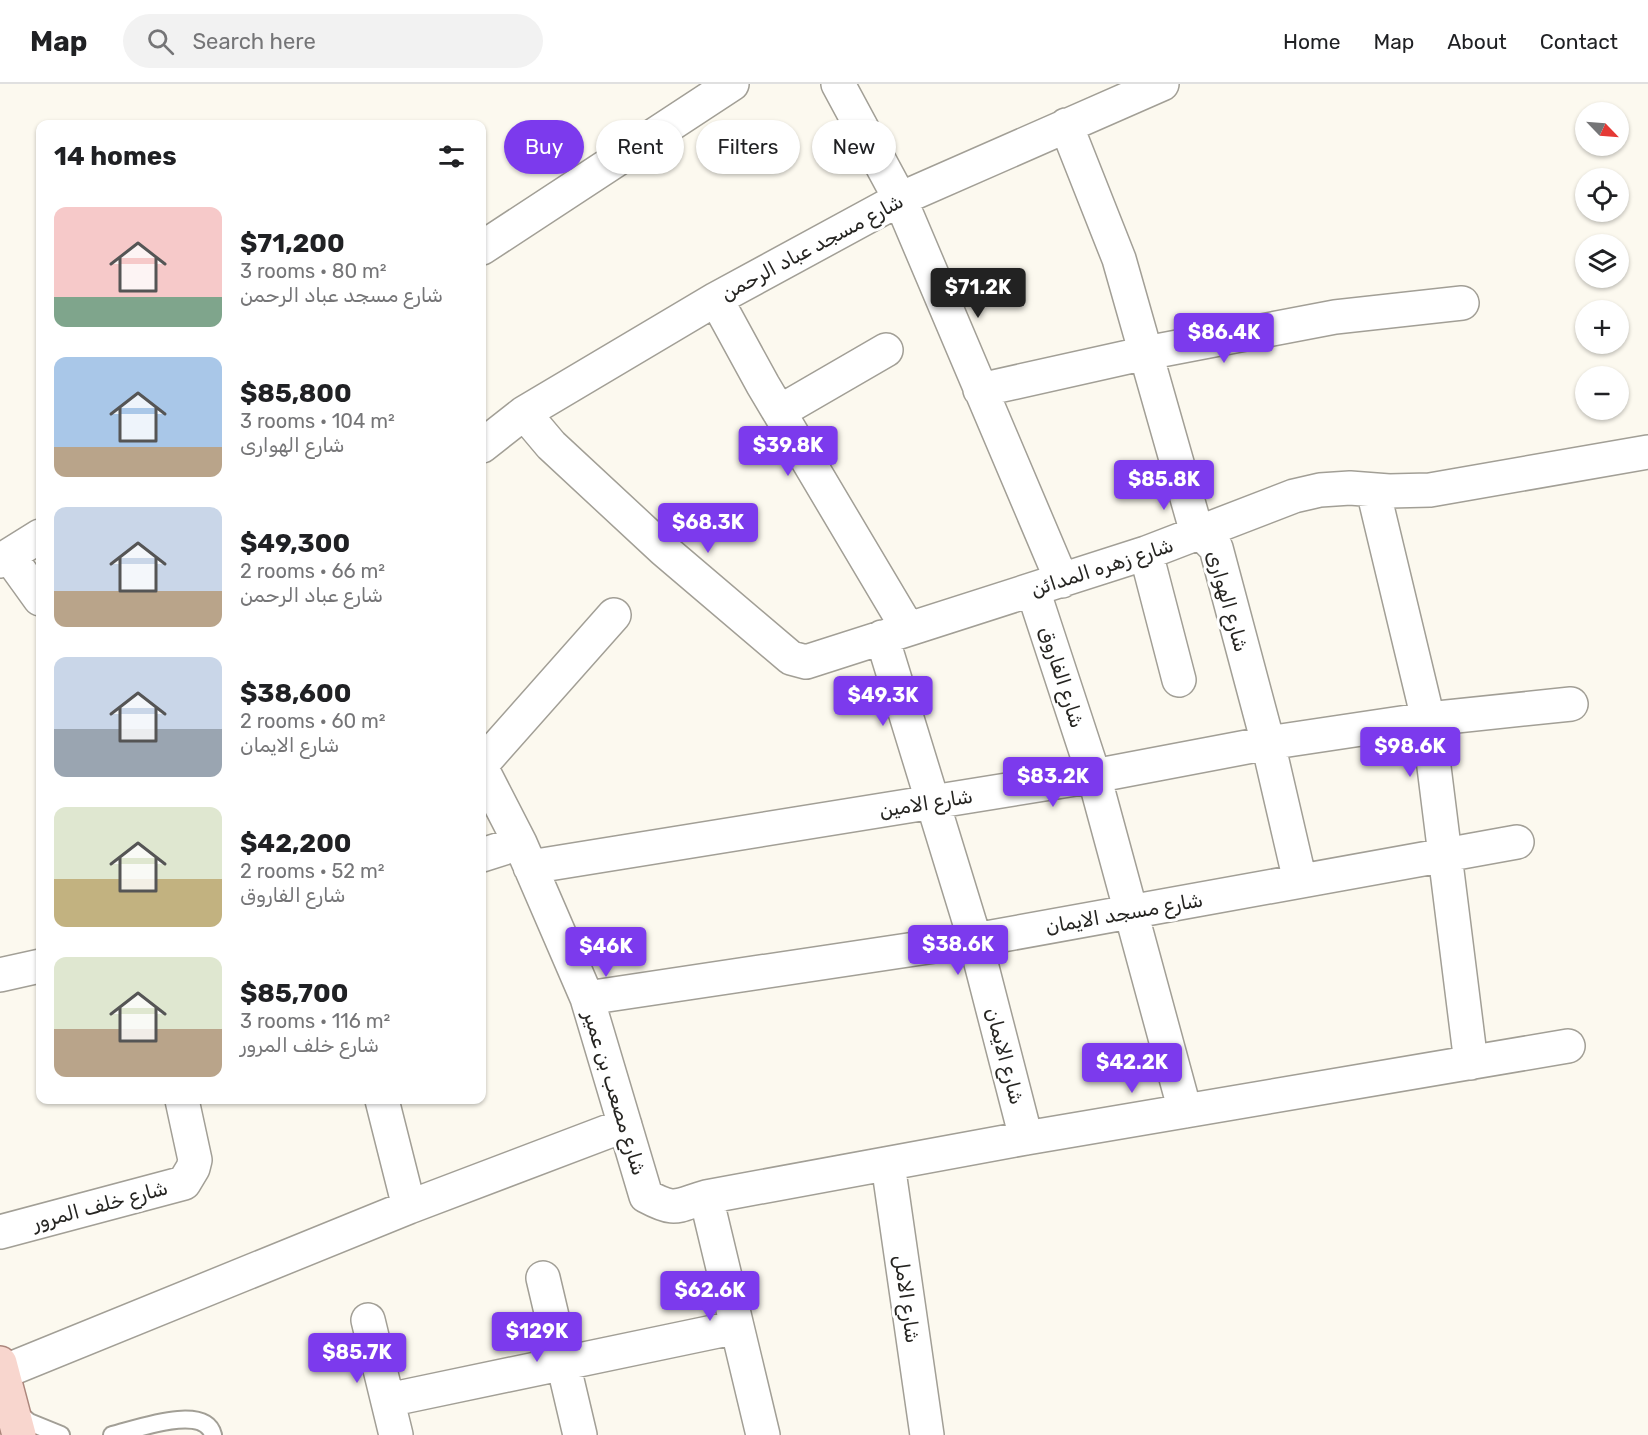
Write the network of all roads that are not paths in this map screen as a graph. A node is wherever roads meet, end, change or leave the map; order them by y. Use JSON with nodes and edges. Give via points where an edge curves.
{"nodes":[{"id":1,"x":732,"y":84,"type":"edge"},
{"id":2,"x":838,"y":84,"type":"edge"},
{"id":3,"x":1162,"y":84,"type":"edge"},
{"id":4,"x":1066,"y":125,"type":"junction"},
{"id":5,"x":900,"y":199,"type":"junction"},
{"id":6,"x":486,"y":245,"type":"edge"},
{"id":7,"x":716,"y":298,"type":"junction"},
{"id":8,"x":1462,"y":303,"type":"dead end"},
{"id":9,"x":886,"y":350,"type":"dead end"},
{"id":10,"x":1146,"y":353,"type":"junction"},
{"id":11,"x":980,"y":390,"type":"junction"},
{"id":12,"x":779,"y":412,"type":"junction"},
{"id":13,"x":524,"y":413,"type":"junction"},
{"id":14,"x":486,"y":443,"type":"edge"},
{"id":15,"x":1648,"y":452,"type":"edge"},
{"id":16,"x":1372,"y":490,"type":"junction"},
{"id":17,"x":1201,"y":534,"type":"junction"},
{"id":18,"x":36,"y":539,"type":"edge"},
{"id":19,"x":1146,"y":553,"type":"junction"},
{"id":20,"x":4,"y":559,"type":"edge"},
{"id":21,"x":1048,"y":586,"type":"junction"},
{"id":22,"x":36,"y":595,"type":"edge"},
{"id":23,"x":614,"y":615,"type":"dead end"},
{"id":24,"x":895,"y":633,"type":"junction"},
{"id":25,"x":1179,"y":680,"type":"dead end"},
{"id":26,"x":1571,"y":704,"type":"dead end"},
{"id":27,"x":1428,"y":719,"type":"junction"},
{"id":28,"x":1268,"y":743,"type":"junction"},
{"id":29,"x":486,"y":759,"type":"edge"},
{"id":30,"x":1094,"y":776,"type":"junction"},
{"id":31,"x":486,"y":777,"type":"edge"},
{"id":32,"x":933,"y":801,"type":"junction"},
{"id":33,"x":1517,"y":842,"type":"dead end"},
{"id":34,"x":486,"y":855,"type":"edge"},
{"id":35,"x":525,"y":855,"type":"junction"},
{"id":36,"x":1445,"y":855,"type":"junction"},
{"id":37,"x":1300,"y":881,"type":"junction"},
{"id":38,"x":1131,"y":912,"type":"junction"},
{"id":39,"x":975,"y":940,"type":"junction"},
{"id":40,"x":36,"y":967,"type":"edge"},
{"id":41,"x":0,"y":975,"type":"edge"},
{"id":42,"x":587,"y":998,"type":"junction"},
{"id":43,"x":1568,"y":1046,"type":"dead end"},
{"id":44,"x":1471,"y":1063,"type":"junction"},
{"id":45,"x":183,"y":1104,"type":"edge"},
{"id":46,"x":383,"y":1104,"type":"edge"},
{"id":47,"x":1185,"y":1111,"type":"junction"},
{"id":48,"x":625,"y":1125,"type":"junction"},
{"id":49,"x":1026,"y":1138,"type":"junction"},
{"id":50,"x":888,"y":1164,"type":"junction"},
{"id":51,"x":706,"y":1197,"type":"junction"},
{"id":52,"x":409,"y":1207,"type":"junction"},
{"id":53,"x":0,"y":1232,"type":"edge"},
{"id":54,"x":543,"y":1278,"type":"dead end"},
{"id":55,"x":368,"y":1320,"type":"dead end"},
{"id":56,"x":737,"y":1327,"type":"junction"},
{"id":57,"x":563,"y":1363,"type":"junction"},
{"id":58,"x":1,"y":1367,"type":"edge"},
{"id":59,"x":388,"y":1400,"type":"junction"},
{"id":60,"x":15,"y":1422,"type":"edge"},
{"id":61,"x":61,"y":1435,"type":"edge"},
{"id":62,"x":112,"y":1435,"type":"edge"},
{"id":63,"x":213,"y":1435,"type":"edge"},
{"id":64,"x":396,"y":1435,"type":"edge"},
{"id":65,"x":580,"y":1435,"type":"edge"},
{"id":66,"x":763,"y":1435,"type":"edge"},
{"id":67,"x":927,"y":1435,"type":"edge"}],
"edges":[{"from":1,"to":6,"type":"street"},
{"from":2,"to":5,"type":"street","name":"شارع الفاروق"},
{"from":3,"to":4,"type":"street","name":"شارع مسجد عباد الرحمن"},
{"from":4,"to":5,"type":"street","name":"شارع مسجد عباد الرحمن"},
{"from":4,"to":10,"type":"street","name":"شارع الهوارى","via":[[1119,259]]},
{"from":5,"to":7,"type":"street","name":"شارع مسجد عباد الرحمن"},
{"from":5,"to":11,"type":"street","name":"شارع الفاروق"},
{"from":7,"to":12,"type":"street","name":"شارع الايمان"},
{"from":7,"to":13,"type":"street","name":"شارع مسجد عباد الرحمن"},
{"from":8,"to":10,"type":"street","via":[[1335,318]]},
{"from":9,"to":12,"type":"street"},
{"from":10,"to":11,"type":"street"},
{"from":10,"to":17,"type":"street","name":"شارع الهوارى","via":[[1195,526]]},
{"from":11,"to":21,"type":"street","name":"شارع الفاروق"},
{"from":12,"to":24,"type":"street","name":"شارع الايمان"},
{"from":13,"to":14,"type":"street","name":"شارع مسجد عباد الرحمن"},
{"from":13,"to":24,"type":"street","name":"شارع زهره المدائن","via":[[550,446],[791,658],[806,662]]},
{"from":15,"to":16,"type":"street","name":"شارع زهره المدائن","via":[[1430,490]]},
{"from":16,"to":17,"type":"street","name":"شارع زهره المدائن","via":[[1330,489],[1294,496]]},
{"from":16,"to":27,"type":"street"},
{"from":17,"to":19,"type":"street","name":"شارع زهره المدائن"},
{"from":17,"to":28,"type":"street","name":"شارع الهوارى","via":[[1216,548]]},
{"from":18,"to":20,"type":"street"},
{"from":19,"to":21,"type":"street","name":"شارع زهره المدائن"},
{"from":19,"to":25,"type":"street"},
{"from":20,"to":22,"type":"street"},
{"from":21,"to":24,"type":"street","name":"شارع زهره المدائن"},
{"from":21,"to":30,"type":"street","name":"شارع الفاروق"},
{"from":23,"to":29,"type":"street"},
{"from":24,"to":32,"type":"street","name":"شارع الايمان"},
{"from":26,"to":27,"type":"street","name":"شارع الامين"},
{"from":27,"to":28,"type":"street","name":"شارع الامين"},
{"from":27,"to":36,"type":"street"},
{"from":28,"to":30,"type":"street","name":"شارع الامين"},
{"from":28,"to":37,"type":"street","name":"شارع الهوارى"},
{"from":30,"to":32,"type":"street","name":"شارع الامين"},
{"from":30,"to":38,"type":"street","name":"شارع الفاروق"},
{"from":31,"to":35,"type":"street","name":"شارع مصعب بن عمير"},
{"from":32,"to":35,"type":"street","name":"شارع الامين"},
{"from":32,"to":39,"type":"street","name":"شارع الايمان"},
{"from":33,"to":36,"type":"street","name":"شارع مسجد الايمان"},
{"from":34,"to":35,"type":"street","name":"شارع الامين"},
{"from":35,"to":42,"type":"street","name":"شارع مصعب بن عمير"},
{"from":36,"to":37,"type":"street","name":"شارع مسجد الايمان"},
{"from":36,"to":44,"type":"street"},
{"from":37,"to":38,"type":"street","name":"شارع مسجد الايمان"},
{"from":38,"to":39,"type":"street","name":"شارع مسجد الايمان"},
{"from":38,"to":47,"type":"street","name":"شارع الفاروق"},
{"from":39,"to":42,"type":"street","name":"شارع مسجد الايمان"},
{"from":39,"to":49,"type":"street","name":"شارع الايمان"},
{"from":40,"to":41,"type":"street"},
{"from":42,"to":48,"type":"street","name":"شارع مصعب بن عمير"},
{"from":43,"to":44,"type":"street","name":"شارع مصعب بن عمير"},
{"from":44,"to":47,"type":"street","name":"شارع مصعب بن عمير"},
{"from":45,"to":53,"type":"street","name":"شارع خلف المرور","via":[[195,1160],[184,1183]]},
{"from":46,"to":52,"type":"street"},
{"from":47,"to":49,"type":"street","name":"شارع مصعب بن عمير"},
{"from":48,"to":51,"type":"street","name":"شارع مصعب بن عمير","via":[[646,1196],[670,1207]]},
{"from":48,"to":52,"type":"street"},
{"from":49,"to":50,"type":"street","name":"شارع مصعب بن عمير"},
{"from":50,"to":51,"type":"street","name":"شارع مصعب بن عمير"},
{"from":50,"to":67,"type":"street","name":"شارع الامل"},
{"from":51,"to":56,"type":"street"},
{"from":52,"to":58,"type":"street"},
{"from":54,"to":57,"type":"street"},
{"from":55,"to":59,"type":"street"},
{"from":56,"to":57,"type":"street"},
{"from":56,"to":66,"type":"street"},
{"from":57,"to":59,"type":"street"},
{"from":57,"to":65,"type":"street"},
{"from":58,"to":60,"type":"main road"},
{"from":59,"to":64,"type":"street"},
{"from":60,"to":61,"type":"lane","via":[[29,1422]]},
{"from":62,"to":63,"type":"lane","via":[[189,1418],[205,1423]]}]}
